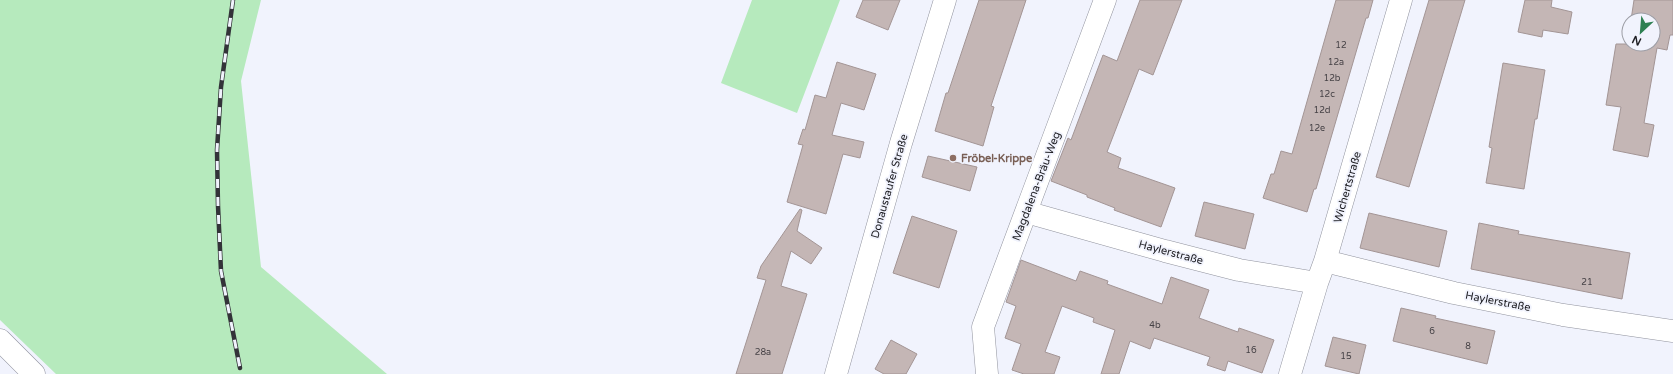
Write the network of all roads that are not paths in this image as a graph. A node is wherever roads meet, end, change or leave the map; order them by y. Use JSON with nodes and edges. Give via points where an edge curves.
{"nodes":[{"id":1,"x":945,"y":0,"type":"edge"},
{"id":2,"x":1105,"y":0,"type":"edge"},
{"id":3,"x":1402,"y":0,"type":"edge"},
{"id":4,"x":1026,"y":212,"type":"junction"},
{"id":5,"x":1325,"y":261,"type":"junction"},
{"id":6,"x":1317,"y":283,"type":"junction"},
{"id":7,"x":1673,"y":331,"type":"edge"},
{"id":8,"x":0,"y":340,"type":"edge"},
{"id":9,"x":34,"y":374,"type":"edge"},
{"id":10,"x":836,"y":374,"type":"edge"},
{"id":11,"x":986,"y":374,"type":"edge"},
{"id":12,"x":1290,"y":374,"type":"edge"}],
"edges":[{"from":1,"to":10,"type":"street","name":"Donaustaufer Straße","via":[[901,143]]},
{"from":2,"to":4,"type":"street","name":"Magdalena-Bräu-Weg"},
{"from":3,"to":5,"type":"street","name":"Wichertstraße"},
{"from":4,"to":6,"type":"street","name":"Haylerstraße","via":[[1239,270]]},
{"from":4,"to":11,"type":"street","name":"Magdalena-Bräu-Weg","via":[[983,327]]},
{"from":5,"to":6,"type":"street","name":"Wichertstraße"},
{"from":5,"to":7,"type":"street","name":"Haylerstraße","via":[[1563,315]]},
{"from":6,"to":12,"type":"street","name":"Wichertstraße"},
{"from":8,"to":9,"type":"street"}]}
